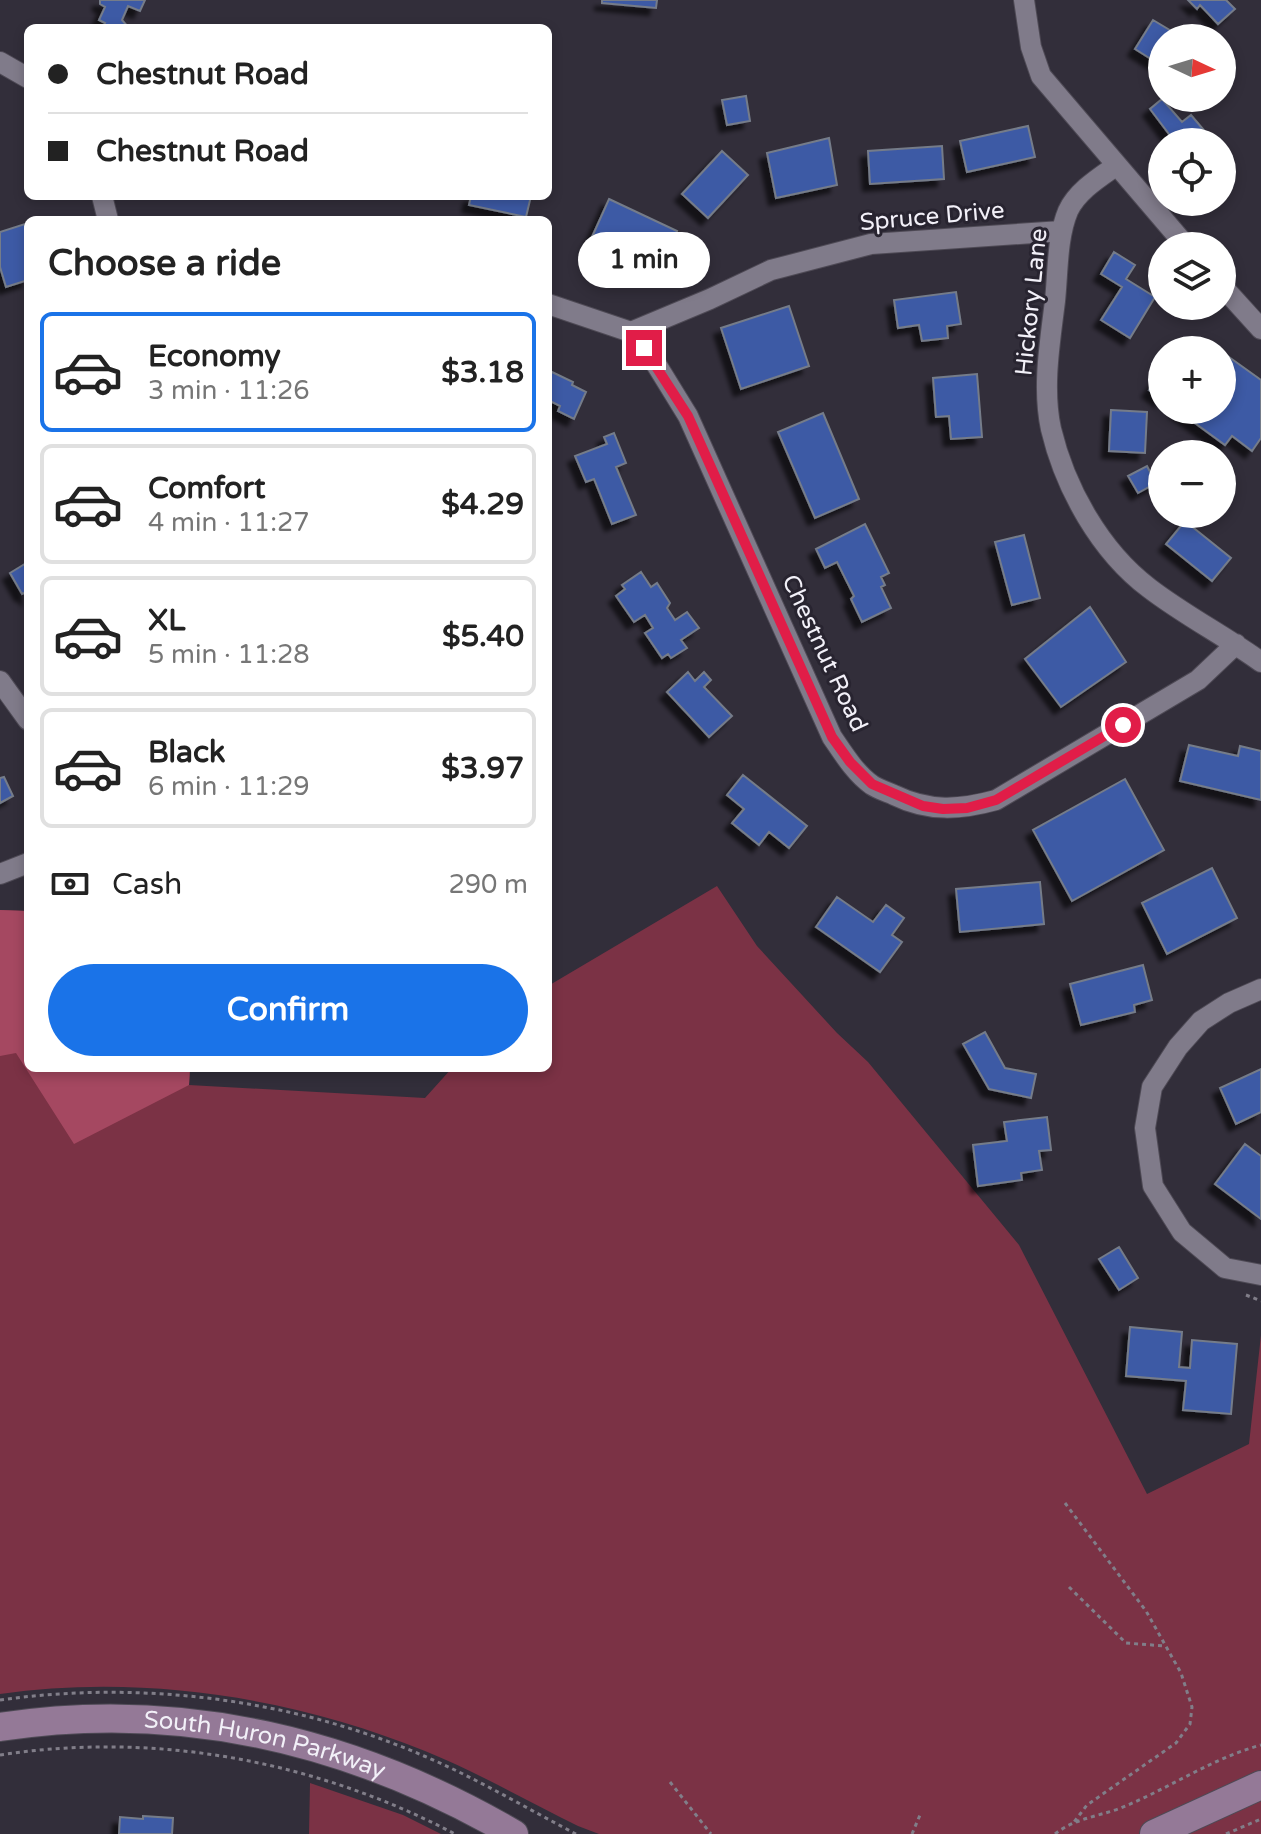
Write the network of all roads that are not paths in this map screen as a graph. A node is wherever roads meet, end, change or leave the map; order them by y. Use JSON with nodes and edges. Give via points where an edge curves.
{"nodes":[{"id":1,"x":1024,"y":0,"type":"edge"},
{"id":2,"x":1117,"y":165,"type":"junction"},
{"id":3,"x":1062,"y":231,"type":"junction"},
{"id":4,"x":1174,"y":232,"type":"edge"},
{"id":5,"x":1236,"y":301,"type":"edge"},
{"id":6,"x":552,"y":305,"type":"edge"},
{"id":7,"x":1261,"y":329,"type":"edge"},
{"id":8,"x":631,"y":332,"type":"junction"},
{"id":9,"x":1236,"y":644,"type":"junction"},
{"id":10,"x":1261,"y":662,"type":"edge"},
{"id":11,"x":0,"y":681,"type":"edge"},
{"id":12,"x":24,"y":714,"type":"edge"},
{"id":13,"x":24,"y":865,"type":"edge"},
{"id":14,"x":0,"y":874,"type":"edge"},
{"id":15,"x":1261,"y":989,"type":"edge"},
{"id":16,"x":1261,"y":1275,"type":"edge"},
{"id":17,"x":0,"y":1727,"type":"edge"},
{"id":18,"x":1261,"y":1785,"type":"edge"},
{"id":19,"x":514,"y":1834,"type":"edge"},
{"id":20,"x":1154,"y":1834,"type":"edge"}],
"edges":[{"from":1,"to":2,"type":"street","via":[[1041,76]]},
{"from":2,"to":3,"type":"street","name":"Hickory Lane","via":[[1069,208]]},
{"from":2,"to":4,"type":"street"},
{"from":3,"to":8,"type":"street","name":"Spruce Drive","via":[[871,244],[771,270]]},
{"from":3,"to":9,"type":"street","name":"Hickory Lane","via":[[1047,373],[1051,427],[1066,471],[1091,524],[1118,562],[1148,588]]},
{"from":5,"to":7,"type":"street"},
{"from":6,"to":8,"type":"street"},
{"from":8,"to":9,"type":"street","name":"Chestnut Road","via":[[688,416],[832,737],[872,784],[903,800],[943,809],[996,800],[1198,680]]},
{"from":9,"to":10,"type":"street","name":"Hickory Lane"},
{"from":11,"to":12,"type":"street"},
{"from":13,"to":14,"type":"street"},
{"from":15,"to":16,"type":"street","via":[[1201,1021],[1178,1047],[1152,1087],[1145,1128],[1153,1186],[1182,1232],[1225,1268]]},
{"from":17,"to":19,"type":"main road","name":"South Huron Parkway","via":[[145,1719],[274,1737],[386,1770]]},
{"from":18,"to":20,"type":"main road"}]}
